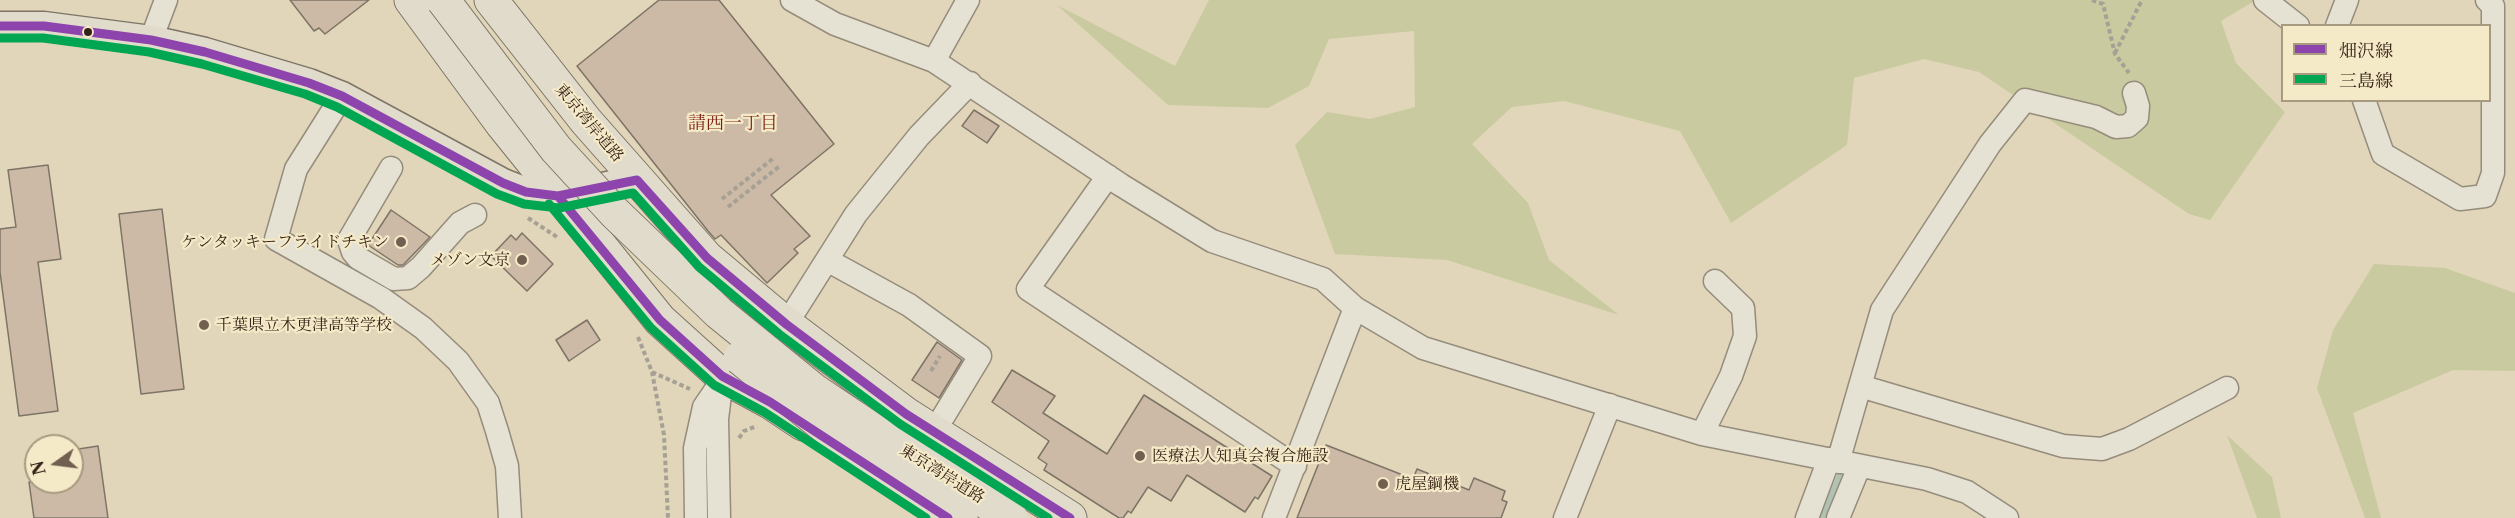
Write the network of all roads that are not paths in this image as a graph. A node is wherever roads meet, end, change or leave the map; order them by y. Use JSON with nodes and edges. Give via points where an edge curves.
{"nodes":[{"id":1,"x":166,"y":0,"type":"edge"},
{"id":2,"x":411,"y":0,"type":"edge"},
{"id":3,"x":443,"y":0,"type":"edge"},
{"id":4,"x":491,"y":0,"type":"edge"},
{"id":5,"x":792,"y":0,"type":"edge"},
{"id":6,"x":968,"y":0,"type":"edge"},
{"id":7,"x":2265,"y":0,"type":"edge"},
{"id":8,"x":2347,"y":0,"type":"edge"},
{"id":9,"x":2487,"y":0,"type":"edge"},
{"id":10,"x":2295,"y":24,"type":"edge"},
{"id":11,"x":2338,"y":24,"type":"edge"},
{"id":12,"x":0,"y":26,"type":"edge"},
{"id":13,"x":151,"y":40,"type":"junction"},
{"id":14,"x":934,"y":61,"type":"junction"},
{"id":15,"x":970,"y":83,"type":"junction"},
{"id":16,"x":2134,"y":93,"type":"road end"},
{"id":17,"x":342,"y":96,"type":"junction"},
{"id":18,"x":2365,"y":102,"type":"edge"},
{"id":19,"x":391,"y":168,"type":"dead end"},
{"id":20,"x":1108,"y":176,"type":"junction"},
{"id":21,"x":637,"y":180,"type":"junction"},
{"id":22,"x":558,"y":196,"type":"junction"},
{"id":23,"x":475,"y":215,"type":"dead end"},
{"id":24,"x":826,"y":260,"type":"junction"},
{"id":25,"x":677,"y":272,"type":"junction"},
{"id":26,"x":1715,"y":280,"type":"dead end"},
{"id":27,"x":1355,"y":308,"type":"junction"},
{"id":28,"x":786,"y":324,"type":"junction"},
{"id":29,"x":722,"y":376,"type":"junction"},
{"id":30,"x":1860,"y":386,"type":"junction"},
{"id":31,"x":2227,"y":388,"type":"dead end"},
{"id":32,"x":1610,"y":405,"type":"junction"},
{"id":33,"x":934,"y":432,"type":"junction"},
{"id":34,"x":1702,"y":434,"type":"junction"},
{"id":35,"x":1842,"y":463,"type":"junction"},
{"id":36,"x":1295,"y":466,"type":"junction"},
{"id":37,"x":510,"y":518,"type":"edge"},
{"id":38,"x":696,"y":518,"type":"edge"},
{"id":39,"x":719,"y":518,"type":"edge"},
{"id":40,"x":948,"y":518,"type":"edge"},
{"id":41,"x":961,"y":518,"type":"edge"},
{"id":42,"x":1011,"y":518,"type":"edge"},
{"id":43,"x":1070,"y":518,"type":"edge"},
{"id":44,"x":1274,"y":518,"type":"edge"},
{"id":45,"x":1565,"y":518,"type":"edge"},
{"id":46,"x":1807,"y":518,"type":"edge"},
{"id":47,"x":1838,"y":518,"type":"edge"},
{"id":48,"x":2007,"y":518,"type":"edge"}],
"edges":[{"from":1,"to":13,"type":"street"},
{"from":2,"to":22,"type":"highway"},
{"from":3,"to":25,"type":"highway","name":"東京湾岸道路","bridge":true,"via":[[556,149]]},
{"from":4,"to":21,"type":"highway","name":"東京湾岸道路"},
{"from":5,"to":14,"type":"street","via":[[835,24]]},
{"from":6,"to":14,"type":"street"},
{"from":7,"to":10,"type":"street"},
{"from":8,"to":11,"type":"street"},
{"from":9,"to":18,"type":"street","via":[[2493,6],[2493,173],[2486,196],[2460,199],[2383,154]]},
{"from":12,"to":13,"type":"main road","via":[[44,26]]},
{"from":13,"to":17,"type":"main road","via":[[226,58]]},
{"from":14,"to":15,"type":"street"},
{"from":15,"to":20,"type":"street"},
{"from":15,"to":24,"type":"street","via":[[919,136],[863,205]]},
{"from":16,"to":30,"type":"street","via":[[2137,118],[2128,126],[2116,127],[2096,117],[2025,100],[1990,144],[1882,310]]},
{"from":17,"to":22,"type":"main road","via":[[502,183],[526,192]]},
{"from":17,"to":37,"type":"street","via":[[296,169],[276,239],[381,298],[423,328],[458,361],[488,403],[507,466]]},
{"from":19,"to":23,"type":"street","via":[[349,240],[358,258],[394,279],[408,278],[460,223]]},
{"from":20,"to":27,"type":"street","via":[[1212,241],[1323,279]]},
{"from":20,"to":36,"type":"street","via":[[1028,289]]},
{"from":21,"to":22,"type":"main road"},
{"from":21,"to":28,"type":"highway","name":"東京湾岸道路","via":[[707,258]]},
{"from":22,"to":29,"type":"highway","via":[[660,320]]},
{"from":24,"to":28,"type":"street"},
{"from":24,"to":33,"type":"street","via":[[909,305],[980,356]]},
{"from":25,"to":41,"type":"highway","bridge":true,"via":[[707,326],[745,362],[847,445]]},
{"from":25,"to":42,"type":"highway","name":"東京湾岸道路","bridge":true,"via":[[719,313],[815,391]]},
{"from":26,"to":34,"type":"street","via":[[1743,308],[1745,336],[1731,376]]},
{"from":27,"to":32,"type":"street","via":[[1424,348]]},
{"from":27,"to":36,"type":"street"},
{"from":28,"to":29,"type":"street","via":[[749,347]]},
{"from":28,"to":33,"type":"highway","name":"東京湾岸道路"},
{"from":29,"to":38,"type":"street","via":[[704,407],[695,448]]},
{"from":29,"to":39,"type":"street","via":[[717,419]]},
{"from":29,"to":40,"type":"highway","via":[[770,402]]},
{"from":30,"to":31,"type":"street","via":[[2063,446],[2102,449]]},
{"from":30,"to":35,"type":"street"},
{"from":32,"to":34,"type":"street"},
{"from":32,"to":45,"type":"street"},
{"from":33,"to":43,"type":"highway","name":"東京湾岸道路"},
{"from":34,"to":35,"type":"street"},
{"from":35,"to":46,"type":"street"},
{"from":35,"to":47,"type":"street"},
{"from":35,"to":48,"type":"street","via":[[1927,479],[1967,492]]},
{"from":36,"to":44,"type":"street"}]}
